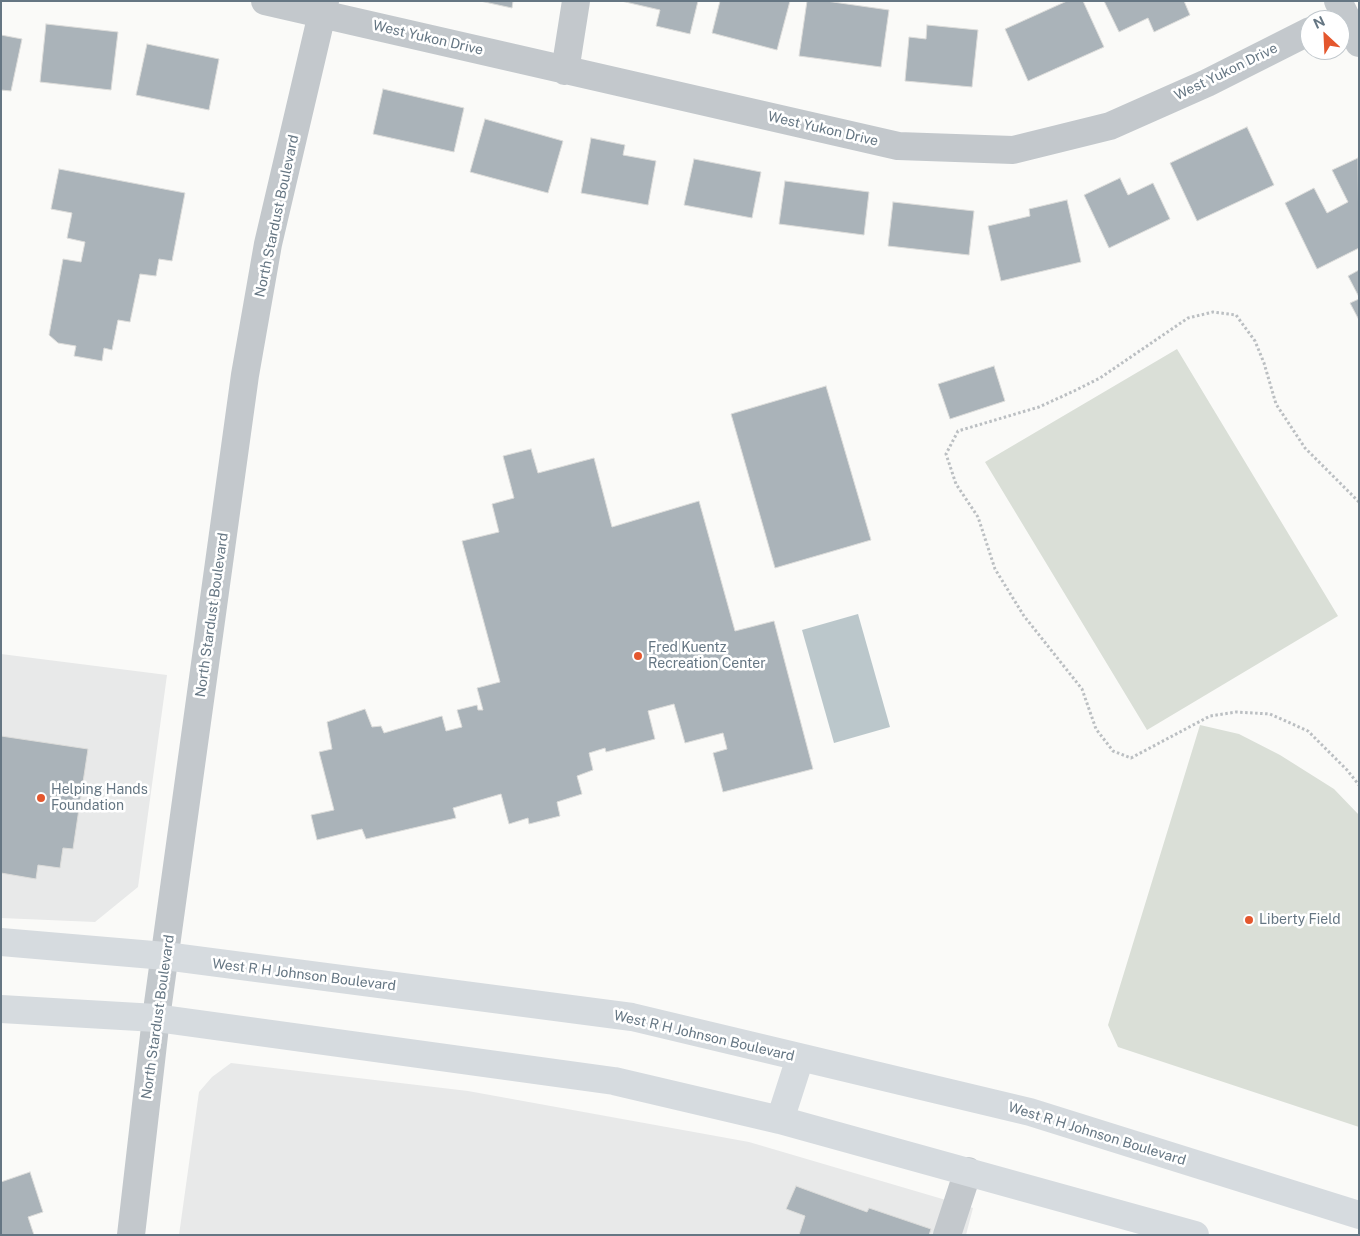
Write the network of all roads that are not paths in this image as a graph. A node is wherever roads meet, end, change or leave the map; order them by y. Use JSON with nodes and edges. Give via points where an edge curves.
{"nodes":[{"id":1,"x":265,"y":1,"type":"edge"},
{"id":2,"x":576,"y":1,"type":"edge"},
{"id":3,"x":324,"y":7,"type":"edge"},
{"id":4,"x":1350,"y":30,"type":"edge"},
{"id":5,"x":1300,"y":36,"type":"edge"},
{"id":6,"x":1359,"y":43,"type":"edge"},
{"id":7,"x":565,"y":70,"type":"junction"},
{"id":8,"x":1,"y":942,"type":"edge"},
{"id":9,"x":165,"y":956,"type":"junction"},
{"id":10,"x":1,"y":1009,"type":"edge"},
{"id":11,"x":156,"y":1018,"type":"junction"},
{"id":12,"x":800,"y":1058,"type":"junction"},
{"id":13,"x":780,"y":1120,"type":"junction"},
{"id":14,"x":968,"y":1171,"type":"junction"},
{"id":15,"x":1359,"y":1216,"type":"edge"},
{"id":16,"x":131,"y":1235,"type":"edge"},
{"id":17,"x":947,"y":1235,"type":"edge"},
{"id":18,"x":1195,"y":1235,"type":"edge"}],
"edges":[{"from":1,"to":3,"type":"street","name":"West Yukon Drive"},
{"from":2,"to":7,"type":"street"},
{"from":3,"to":7,"type":"street","name":"West Yukon Drive"},
{"from":3,"to":9,"type":"street","name":"North Stardust Boulevard","via":[[268,244],[245,374]]},
{"from":4,"to":6,"type":"street"},
{"from":5,"to":7,"type":"street","name":"West Yukon Drive","via":[[1110,126],[1012,150],[898,146]]},
{"from":8,"to":9,"type":"main road","name":"West R H Johnson Boulevard"},
{"from":9,"to":11,"type":"street","name":"North Stardust Boulevard"},
{"from":9,"to":12,"type":"main road","name":"West R H Johnson Boulevard","via":[[632,1017]]},
{"from":10,"to":11,"type":"main road"},
{"from":11,"to":13,"type":"main road","via":[[614,1081]]},
{"from":11,"to":16,"type":"street","name":"North Stardust Boulevard"},
{"from":12,"to":13,"type":"main road"},
{"from":12,"to":15,"type":"main road","name":"West R H Johnson Boulevard","via":[[1030,1112]]},
{"from":13,"to":14,"type":"main road"},
{"from":14,"to":17,"type":"street"},
{"from":14,"to":18,"type":"main road"}]}
